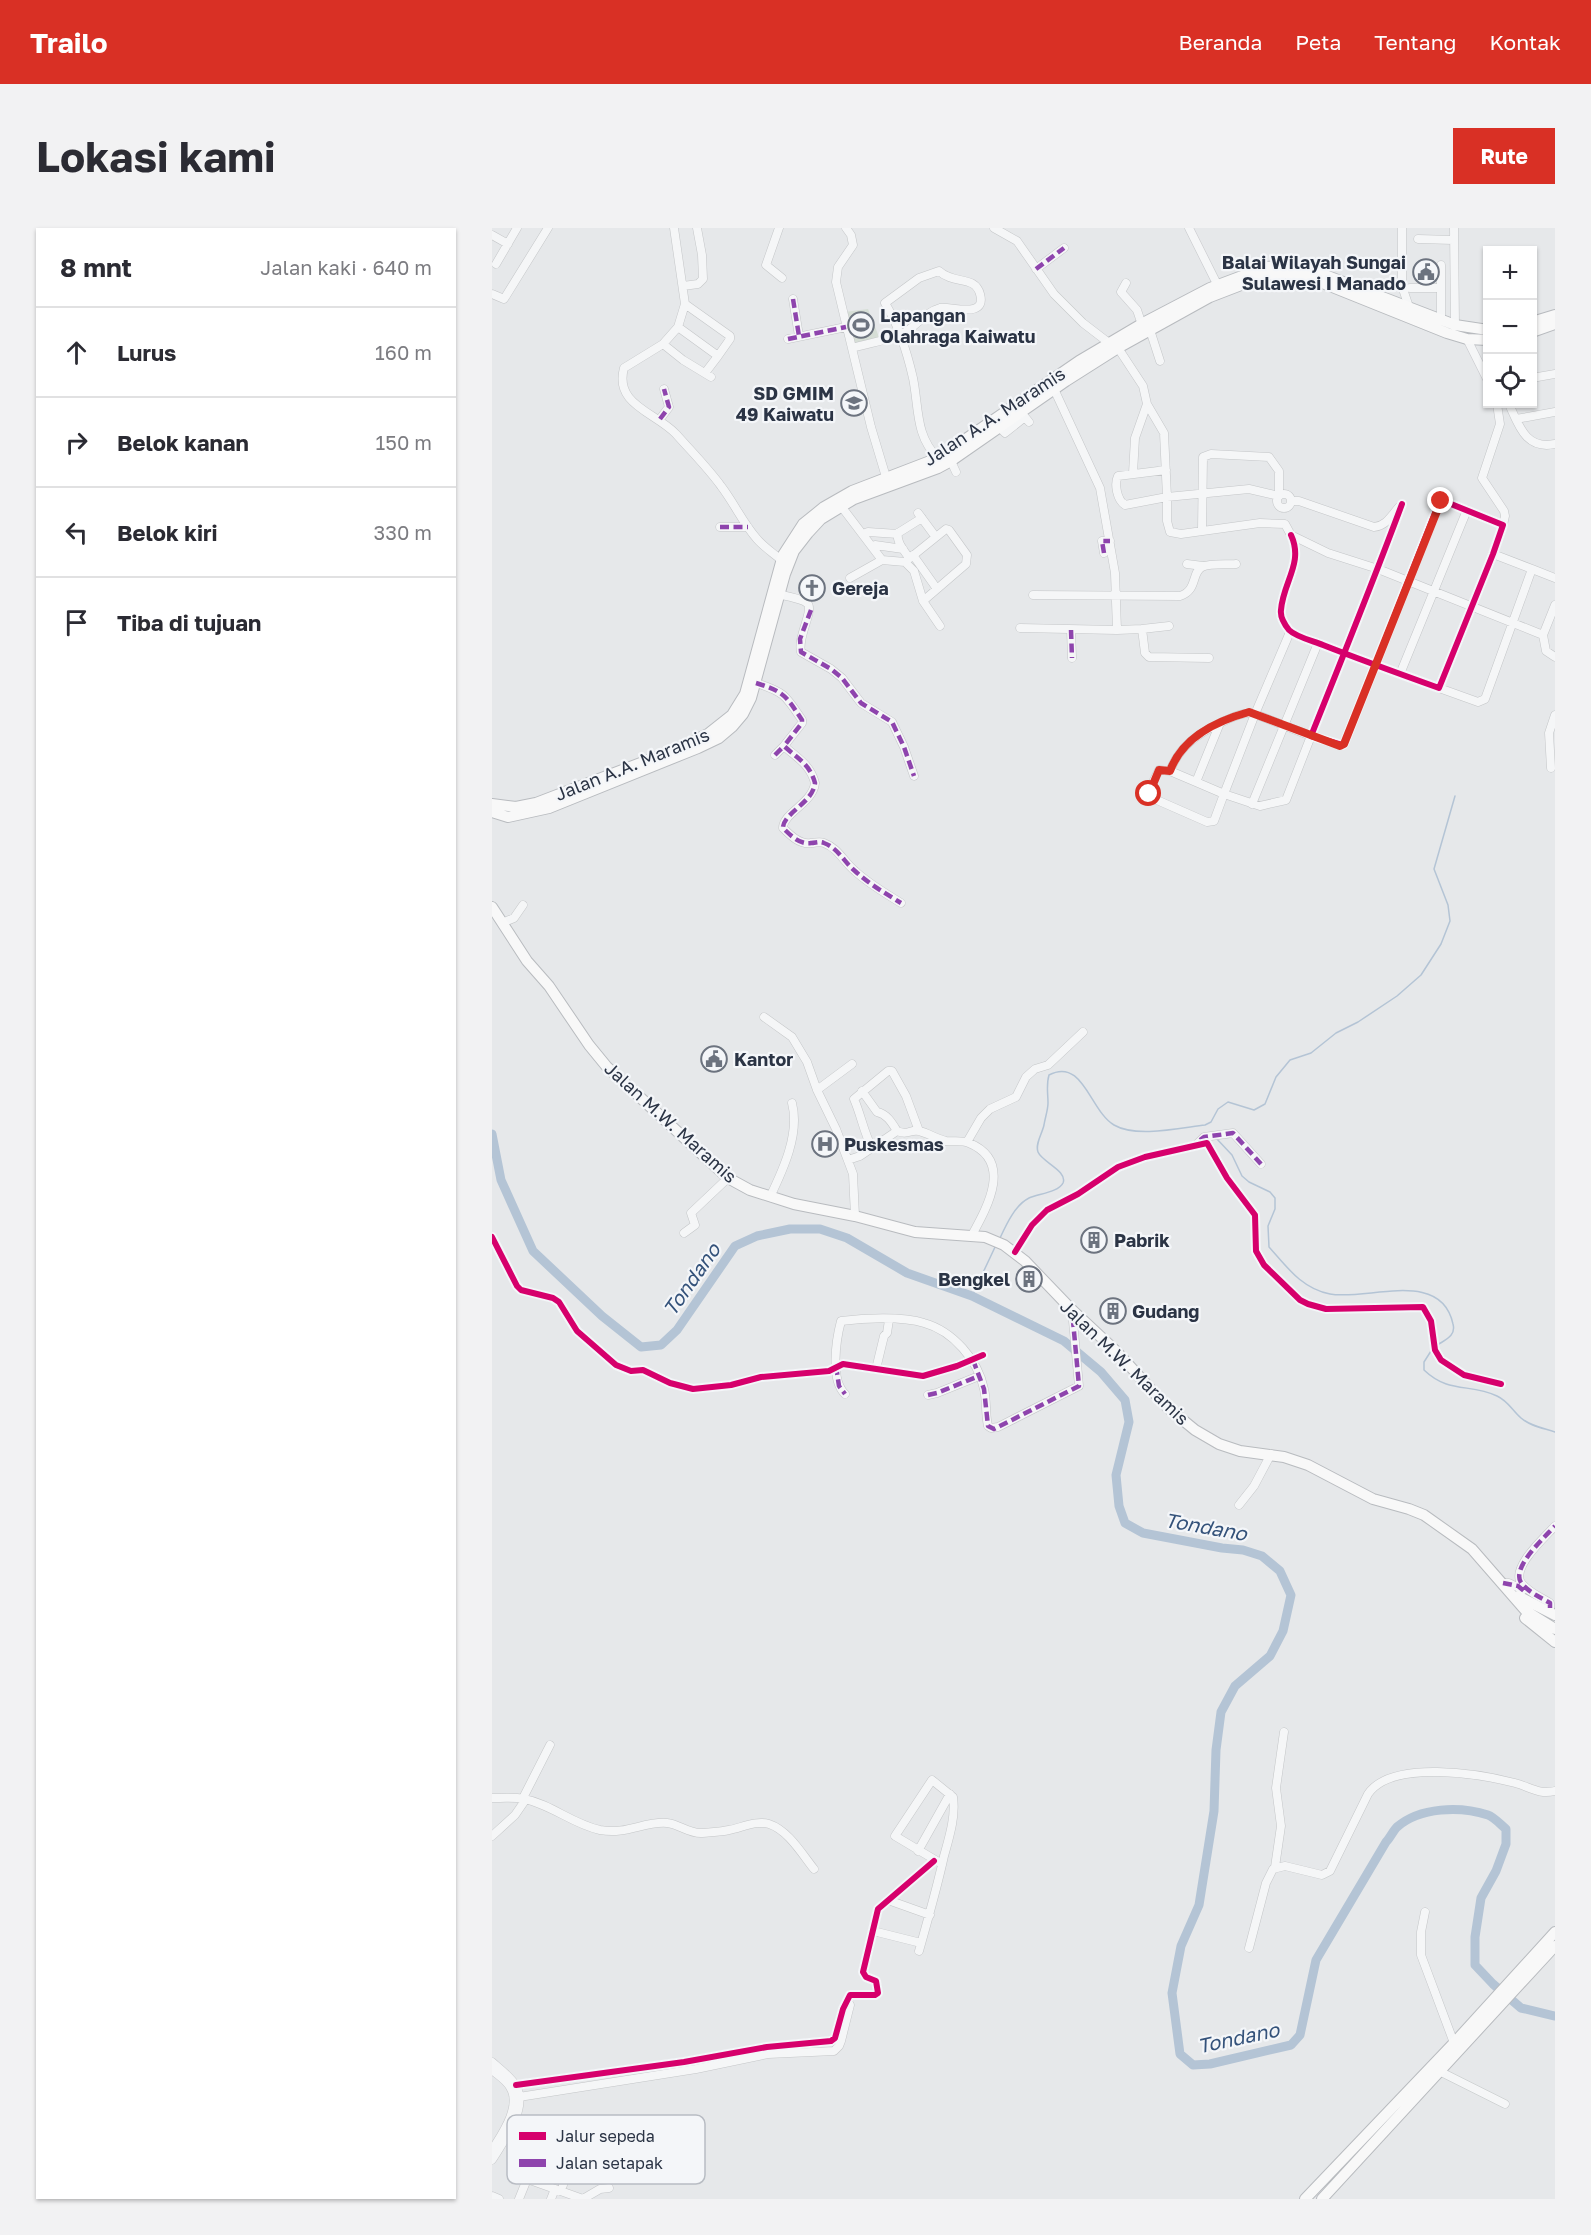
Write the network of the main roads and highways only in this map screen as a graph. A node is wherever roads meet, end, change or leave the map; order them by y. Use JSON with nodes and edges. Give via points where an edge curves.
{"nodes":[{"id":1,"x":1555,"y":315,"type":"edge"},
{"id":2,"x":1537,"y":321,"type":"edge"},
{"id":3,"x":1555,"y":324,"type":"edge"},
{"id":4,"x":1146,"y":328,"type":"junction"},
{"id":5,"x":1483,"y":329,"type":"edge"},
{"id":6,"x":1537,"y":331,"type":"edge"},
{"id":7,"x":1483,"y":340,"type":"edge"},
{"id":8,"x":1114,"y":346,"type":"junction"},
{"id":9,"x":993,"y":427,"type":"junction"},
{"id":10,"x":578,"y":792,"type":"junction"},
{"id":11,"x":492,"y":804,"type":"edge"},
{"id":12,"x":492,"y":812,"type":"edge"},
{"id":13,"x":492,"y":907,"type":"edge"},
{"id":14,"x":1508,"y":1589,"type":"junction"},
{"id":15,"x":1553,"y":1612,"type":"edge"},
{"id":16,"x":1555,"y":1629,"type":"edge"},
{"id":17,"x":1555,"y":1642,"type":"edge"},
{"id":18,"x":1555,"y":1932,"type":"edge"},
{"id":19,"x":1555,"y":1946,"type":"edge"},
{"id":20,"x":1543,"y":1952,"type":"junction"},
{"id":21,"x":1479,"y":2021,"type":"junction"},
{"id":22,"x":1305,"y":2199,"type":"edge"},
{"id":23,"x":1323,"y":2199,"type":"edge"}],
"edges":[{"from":1,"to":2,"type":"highway"},
{"from":3,"to":6,"type":"highway"},
{"from":4,"to":5,"type":"highway","via":[[1218,286],[1261,268],[1295,265],[1441,321]]},
{"from":4,"to":7,"type":"highway","via":[[1235,286],[1262,276],[1286,273],[1317,280],[1467,339]]},
{"from":4,"to":8,"type":"highway"},
{"from":8,"to":9,"type":"highway","name":"Jalan A.A. Maramis"},
{"from":8,"to":9,"type":"highway"},
{"from":9,"to":10,"type":"highway","name":"Jalan A.A. Maramis","via":[[938,458],[852,490],[803,524],[781,560],[745,694],[732,715],[717,729],[688,744]]},
{"from":9,"to":10,"type":"highway","via":[[938,468],[861,496],[821,519],[800,544],[785,574],[756,683],[743,714],[732,727],[686,753]]},
{"from":10,"to":11,"type":"highway","name":"Jalan A.A. Maramis","via":[[527,805]]},
{"from":10,"to":12,"type":"highway","via":[[539,811],[508,817]]},
{"from":13,"to":14,"type":"highway","name":"Jalan M.W. Maramis","via":[[607,1067],[728,1178],[770,1197],[904,1230],[993,1239],[1015,1252],[1072,1316],[1118,1353],[1167,1407],[1195,1430],[1229,1448],[1308,1465],[1367,1497],[1424,1515],[1465,1542]]},
{"from":14,"to":15,"type":"highway"},
{"from":14,"to":16,"type":"highway","via":[[1526,1611]]},
{"from":14,"to":17,"type":"highway","via":[[1518,1611]]},
{"from":18,"to":20,"type":"highway"},
{"from":19,"to":20,"type":"highway"},
{"from":20,"to":21,"type":"highway"},
{"from":21,"to":22,"type":"highway"},
{"from":21,"to":23,"type":"highway","via":[[1439,2072]]}]}
